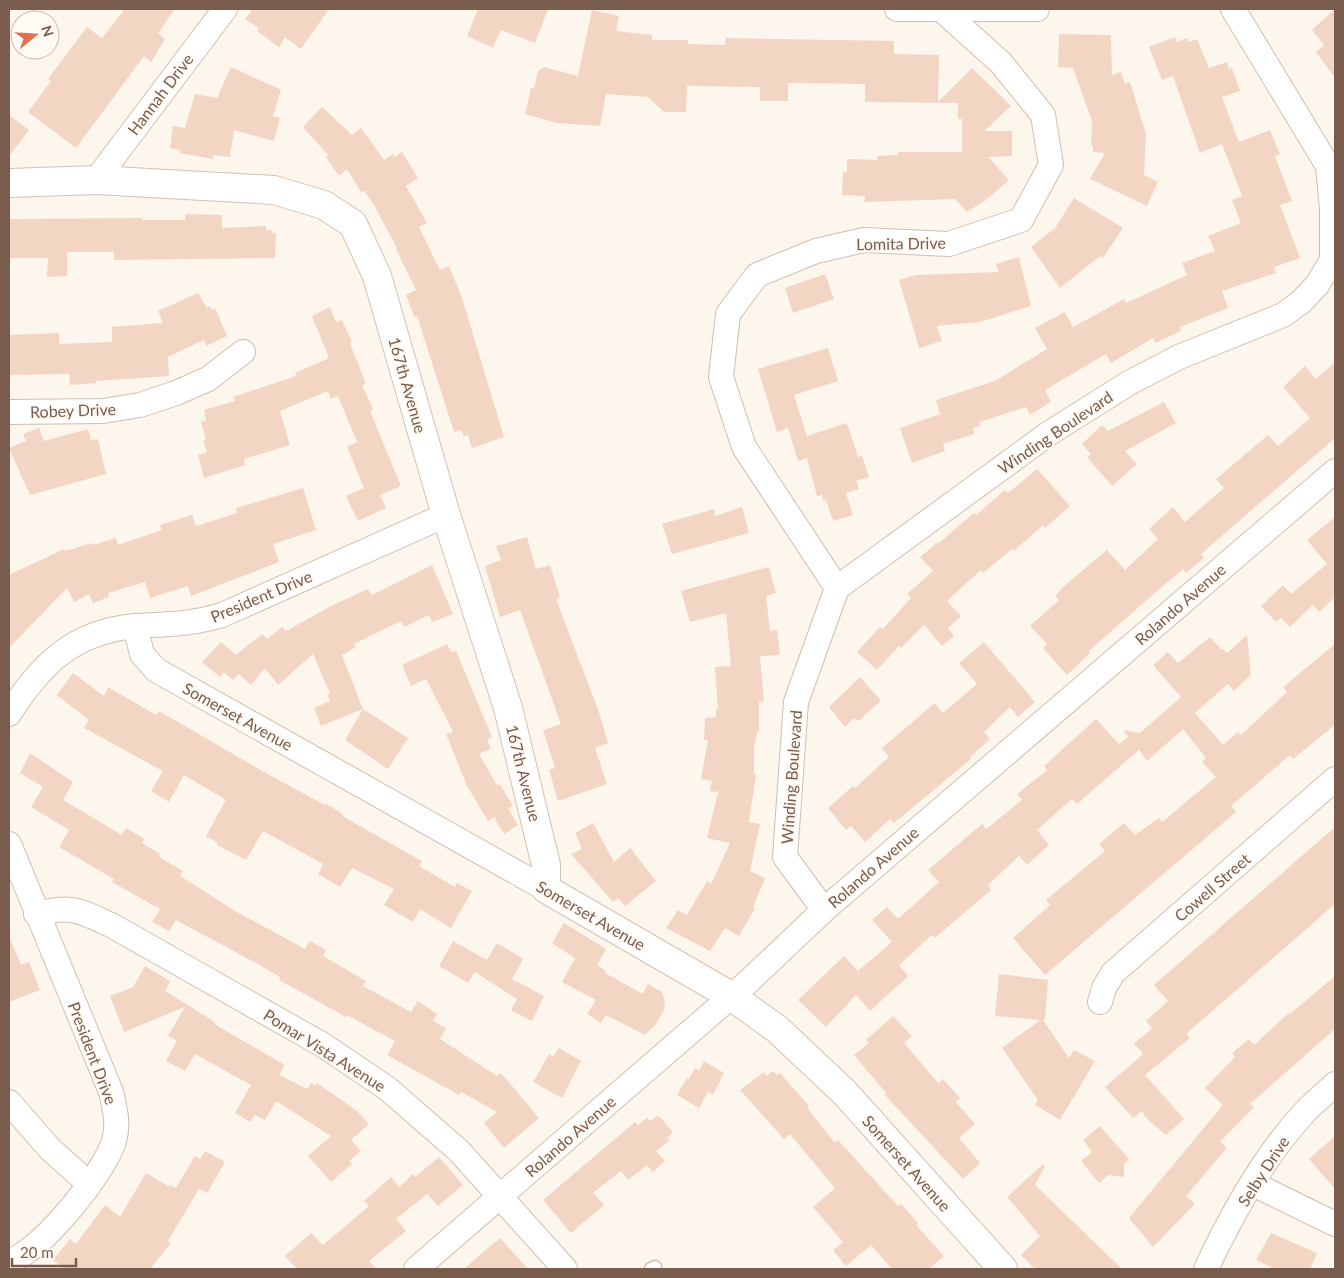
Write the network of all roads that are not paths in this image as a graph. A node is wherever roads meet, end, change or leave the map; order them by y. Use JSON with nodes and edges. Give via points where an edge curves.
{"nodes":[{"id":1,"x":225,"y":9,"type":"edge"},
{"id":2,"x":898,"y":9,"type":"edge"},
{"id":3,"x":940,"y":9,"type":"edge"},
{"id":4,"x":1037,"y":9,"type":"edge"},
{"id":5,"x":1233,"y":9,"type":"edge"},
{"id":6,"x":1332,"y":163,"type":"edge"},
{"id":7,"x":96,"y":180,"type":"junction"},
{"id":8,"x":9,"y":183,"type":"edge"},
{"id":9,"x":243,"y":352,"type":"dead end"},
{"id":10,"x":9,"y":412,"type":"edge"},
{"id":11,"x":1335,"y":471,"type":"edge"},
{"id":12,"x":446,"y":515,"type":"junction"},
{"id":13,"x":837,"y":588,"type":"junction"},
{"id":14,"x":135,"y":626,"type":"junction"},
{"id":15,"x":9,"y":714,"type":"edge"},
{"id":16,"x":1335,"y":779,"type":"edge"},
{"id":17,"x":9,"y":844,"type":"edge"},
{"id":18,"x":546,"y":889,"type":"junction"},
{"id":19,"x":824,"y":910,"type":"junction"},
{"id":20,"x":36,"y":914,"type":"junction"},
{"id":21,"x":731,"y":996,"type":"junction"},
{"id":22,"x":1100,"y":1002,"type":"dead end"},
{"id":23,"x":1335,"y":1084,"type":"edge"},
{"id":24,"x":9,"y":1102,"type":"edge"},
{"id":25,"x":89,"y":1184,"type":"junction"},
{"id":26,"x":1254,"y":1184,"type":"junction"},
{"id":27,"x":500,"y":1196,"type":"junction"},
{"id":28,"x":1335,"y":1224,"type":"edge"},
{"id":29,"x":9,"y":1260,"type":"edge"},
{"id":30,"x":416,"y":1269,"type":"edge"},
{"id":31,"x":565,"y":1269,"type":"edge"},
{"id":32,"x":1003,"y":1269,"type":"edge"},
{"id":33,"x":1206,"y":1269,"type":"edge"}],
"edges":[{"from":1,"to":7,"type":"street","name":"Hannah Drive"},
{"from":2,"to":3,"type":"street"},
{"from":3,"to":4,"type":"street"},
{"from":3,"to":13,"type":"street","name":"Lomita Drive","via":[[1001,63],[1043,115],[1051,165],[1021,220],[949,244],[864,240],[816,251],[757,276],[728,314],[721,377],[744,447]]},
{"from":5,"to":6,"type":"street","name":"Winding Boulevard"},
{"from":6,"to":13,"type":"street","name":"Winding Boulevard","via":[[1332,260],[1318,285],[1301,302],[1283,316],[1179,357],[1128,383],[1048,434]]},
{"from":7,"to":8,"type":"street","name":"167th Avenue"},
{"from":7,"to":12,"type":"street","name":"167th Avenue","via":[[274,190],[324,205],[353,224],[377,276]]},
{"from":9,"to":10,"type":"street","name":"Robey Drive","via":[[208,378],[140,405],[103,411]]},
{"from":11,"to":19,"type":"street","name":"Rolando Avenue"},
{"from":12,"to":14,"type":"street","name":"President Drive","via":[[222,615],[193,623]]},
{"from":12,"to":18,"type":"street","name":"167th Avenue","via":[[508,708],[546,866]]},
{"from":13,"to":19,"type":"street","name":"Winding Boulevard","via":[[796,702],[785,857]]},
{"from":14,"to":15,"type":"street","name":"President Drive","via":[[92,635],[65,648],[37,676]]},
{"from":14,"to":18,"type":"street","name":"Somerset Avenue","via":[[142,654],[156,670]]},
{"from":16,"to":22,"type":"street","name":"Cowell Street","via":[[1113,973]]},
{"from":17,"to":20,"type":"street","name":"President Drive"},
{"from":18,"to":21,"type":"street","name":"Somerset Avenue"},
{"from":19,"to":21,"type":"street","name":"Rolando Avenue"},
{"from":20,"to":25,"type":"street","name":"President Drive","via":[[111,1092],[117,1118],[114,1142]]},
{"from":20,"to":27,"type":"street","name":"Pomar Vista Avenue","via":[[62,908],[79,910],[323,1044],[388,1089],[436,1129]]},
{"from":21,"to":27,"type":"street","name":"Rolando Avenue"},
{"from":21,"to":32,"type":"street","name":"Somerset Avenue","via":[[777,1029],[844,1092]]},
{"from":23,"to":26,"type":"street","name":"Selby Drive","via":[[1304,1112],[1277,1146]]},
{"from":24,"to":25,"type":"street","via":[[50,1149]]},
{"from":25,"to":29,"type":"street","name":"President Drive","via":[[45,1238]]},
{"from":26,"to":28,"type":"street"},
{"from":26,"to":33,"type":"street","name":"Selby Drive"},
{"from":27,"to":30,"type":"street","name":"Rolando Avenue"},
{"from":27,"to":31,"type":"street","name":"Pomar Vista Avenue"}]}
